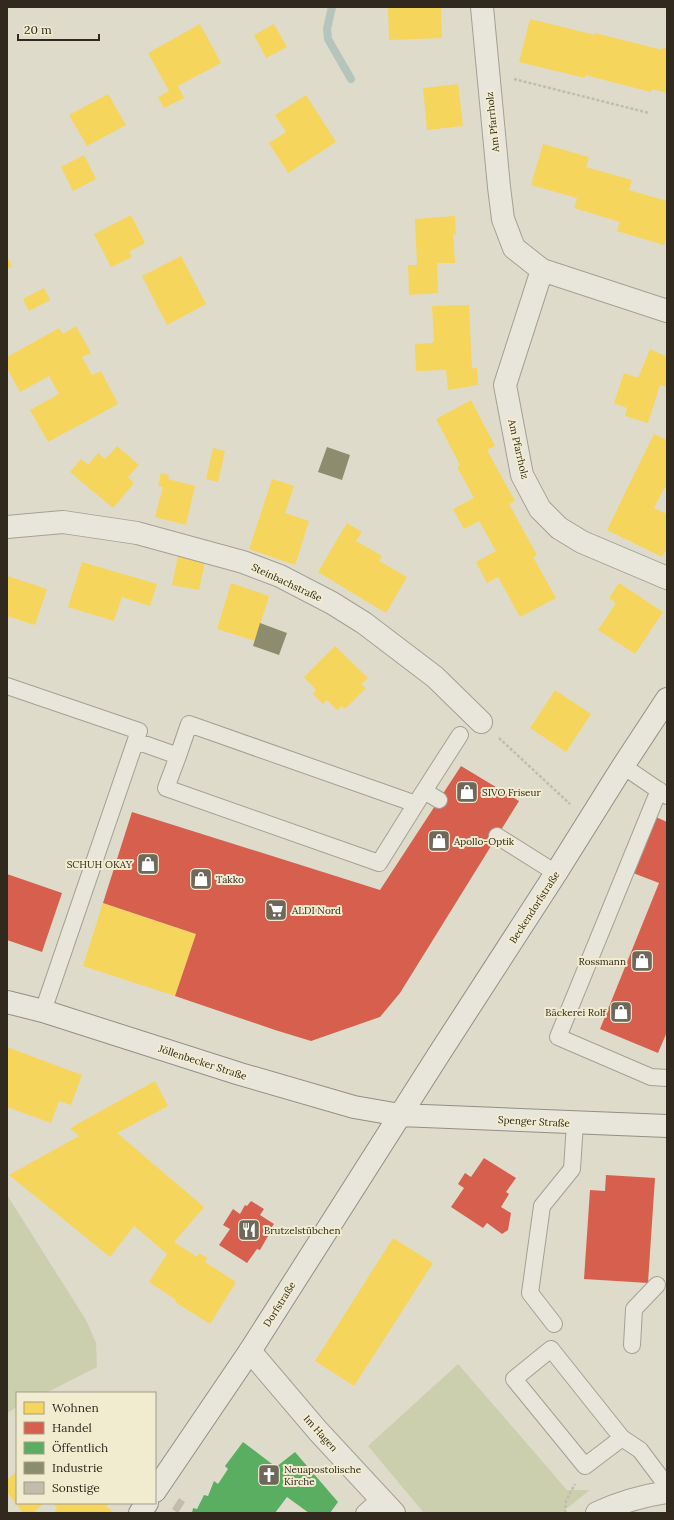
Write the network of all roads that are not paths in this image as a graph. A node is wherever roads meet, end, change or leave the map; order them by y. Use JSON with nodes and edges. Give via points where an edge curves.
{"nodes":[{"id":1,"x":482,"y":7,"type":"edge"},
{"id":2,"x":542,"y":270,"type":"junction"},
{"id":3,"x":667,"y":311,"type":"edge"},
{"id":4,"x":7,"y":527,"type":"edge"},
{"id":5,"x":667,"y":578,"type":"edge"},
{"id":6,"x":7,"y":686,"type":"edge"},
{"id":7,"x":667,"y":699,"type":"edge"},
{"id":8,"x":481,"y":722,"type":"road end"},
{"id":9,"x":460,"y":735,"type":"dead end"},
{"id":10,"x":137,"y":736,"type":"junction"},
{"id":11,"x":178,"y":756,"type":"junction"},
{"id":12,"x":623,"y":766,"type":"junction"},
{"id":13,"x":663,"y":793,"type":"edge"},
{"id":14,"x":420,"y":798,"type":"junction"},
{"id":15,"x":440,"y":800,"type":"dead end"},
{"id":16,"x":497,"y":836,"type":"dead end"},
{"id":17,"x":556,"y":873,"type":"junction"},
{"id":18,"x":7,"y":1002,"type":"edge"},
{"id":19,"x":43,"y":1011,"type":"junction"},
{"id":20,"x":667,"y":1078,"type":"edge"},
{"id":21,"x":400,"y":1115,"type":"junction"},
{"id":22,"x":575,"y":1123,"type":"junction"},
{"id":23,"x":667,"y":1126,"type":"edge"},
{"id":24,"x":657,"y":1285,"type":"dead end"},
{"id":25,"x":554,"y":1324,"type":"dead end"},
{"id":26,"x":632,"y":1345,"type":"dead end"},
{"id":27,"x":250,"y":1351,"type":"junction"},
{"id":28,"x":622,"y":1438,"type":"junction"},
{"id":29,"x":667,"y":1486,"type":"edge"},
{"id":30,"x":156,"y":1490,"type":"edge"},
{"id":31,"x":667,"y":1492,"type":"edge"},
{"id":32,"x":146,"y":1504,"type":"edge"},
{"id":33,"x":387,"y":1506,"type":"edge"},
{"id":34,"x":140,"y":1513,"type":"edge"},
{"id":35,"x":364,"y":1513,"type":"edge"},
{"id":36,"x":597,"y":1513,"type":"edge"}],
"edges":[{"from":1,"to":2,"type":"main road","name":"Am Pfarrholz","via":[[503,219],[514,248]]},
{"from":2,"to":3,"type":"main road","name":"Am Pfarrholz"},
{"from":2,"to":5,"type":"main road","name":"Am Pfarrholz","via":[[505,385],[522,475],[540,509],[559,528],[582,542]]},
{"from":4,"to":8,"type":"main road","name":"Steinbachstraße","via":[[63,522],[137,533],[243,562],[280,576],[364,623],[435,677]]},
{"from":6,"to":10,"type":"lane"},
{"from":7,"to":12,"type":"main road","name":"Beckendorfstraße"},
{"from":9,"to":14,"type":"lane"},
{"from":10,"to":11,"type":"lane"},
{"from":10,"to":19,"type":"lane"},
{"from":11,"to":14,"type":"lane","via":[[189,724]]},
{"from":11,"to":14,"type":"lane","via":[[166,788],[379,863]]},
{"from":12,"to":13,"type":"lane"},
{"from":12,"to":17,"type":"main road","name":"Beckendorfstraße"},
{"from":13,"to":20,"type":"lane","via":[[558,1037],[651,1077]]},
{"from":14,"to":15,"type":"lane"},
{"from":16,"to":17,"type":"lane"},
{"from":17,"to":21,"type":"main road","name":"Beckendorfstraße"},
{"from":18,"to":19,"type":"main road","name":"Jöllenbecker Straße"},
{"from":19,"to":21,"type":"main road","name":"Jöllenbecker Straße","via":[[332,1101]]},
{"from":21,"to":22,"type":"main road","name":"Spenger Straße"},
{"from":21,"to":27,"type":"main road","name":"Dorfstraße"},
{"from":22,"to":23,"type":"main road","name":"Spenger Straße"},
{"from":22,"to":25,"type":"lane","via":[[572,1169],[542,1206],[530,1293]]},
{"from":24,"to":26,"type":"lane","via":[[634,1309]]},
{"from":27,"to":30,"type":"main road","name":"Dorfstraße"},
{"from":27,"to":33,"type":"main road","name":"Im Hagen","via":[[318,1431]]},
{"from":28,"to":28,"type":"lane","via":[[585,1466],[514,1378],[551,1349]]},
{"from":28,"to":29,"type":"lane","via":[[640,1450]]},
{"from":31,"to":36,"type":"main road","via":[[615,1504]]},
{"from":32,"to":34,"type":"main road"},
{"from":33,"to":35,"type":"lane"}]}
